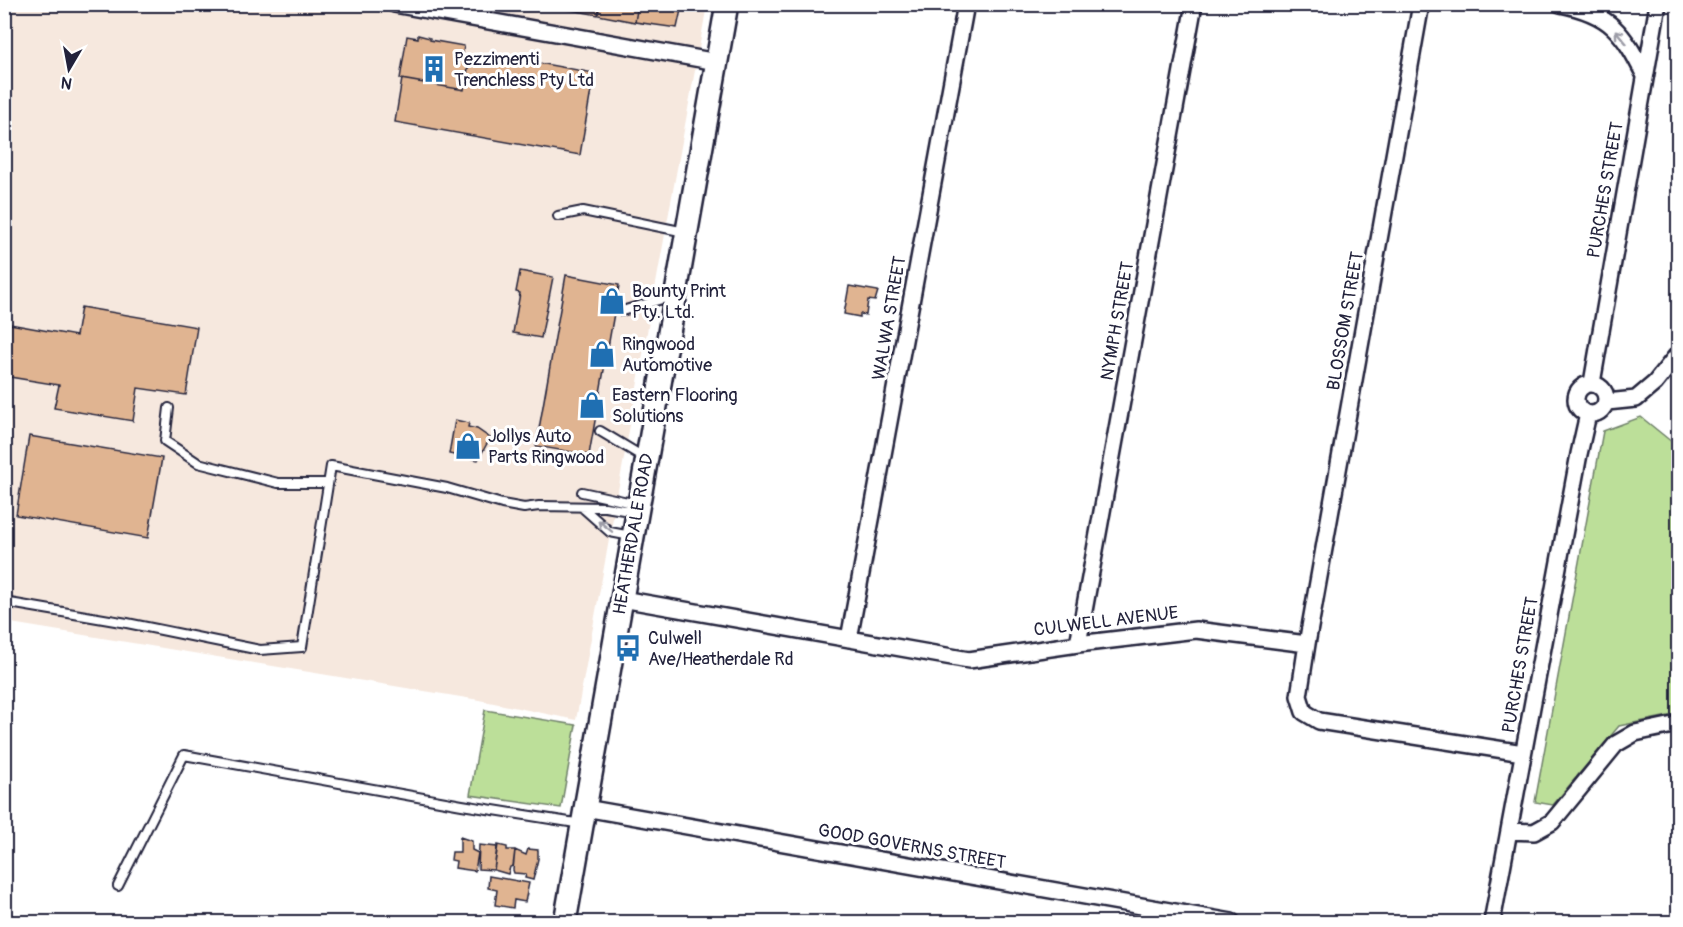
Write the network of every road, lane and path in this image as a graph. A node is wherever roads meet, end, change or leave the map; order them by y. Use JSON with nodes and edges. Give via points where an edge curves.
{"nodes":[{"id":1,"x":394,"y":4,"type":"edge"},
{"id":2,"x":727,"y":4,"type":"edge"},
{"id":3,"x":966,"y":4,"type":"edge"},
{"id":4,"x":1194,"y":4,"type":"edge"},
{"id":5,"x":1421,"y":4,"type":"edge"},
{"id":6,"x":1560,"y":4,"type":"edge"},
{"id":7,"x":1658,"y":4,"type":"edge"},
{"id":8,"x":1591,"y":7,"type":"edge"},
{"id":9,"x":717,"y":62,"type":"junction"},
{"id":10,"x":1645,"y":76,"type":"junction"},
{"id":11,"x":558,"y":216,"type":"dead end"},
{"id":12,"x":686,"y":233,"type":"junction"},
{"id":13,"x":675,"y":296,"type":"junction"},
{"id":14,"x":622,"y":311,"type":"dead end"},
{"id":15,"x":1678,"y":354,"type":"edge"},
{"id":16,"x":1592,"y":383,"type":"junction"},
{"id":17,"x":1607,"y":402,"type":"junction"},
{"id":18,"x":169,"y":408,"type":"dead end"},
{"id":19,"x":1588,"y":414,"type":"junction"},
{"id":20,"x":600,"y":431,"type":"dead end"},
{"id":21,"x":646,"y":459,"type":"junction"},
{"id":22,"x":328,"y":483,"type":"junction"},
{"id":23,"x":582,"y":492,"type":"dead end"},
{"id":24,"x":582,"y":507,"type":"junction"},
{"id":25,"x":637,"y":508,"type":"junction"},
{"id":26,"x":632,"y":536,"type":"junction"},
{"id":27,"x":622,"y":599,"type":"junction"},
{"id":28,"x":4,"y":602,"type":"edge"},
{"id":29,"x":849,"y":639,"type":"junction"},
{"id":30,"x":1078,"y":644,"type":"junction"},
{"id":31,"x":1307,"y":644,"type":"junction"},
{"id":32,"x":1678,"y":724,"type":"edge"},
{"id":33,"x":1523,"y":753,"type":"junction"},
{"id":34,"x":584,"y":816,"type":"junction"},
{"id":35,"x":1509,"y":831,"type":"junction"},
{"id":36,"x":118,"y":886,"type":"dead end"},
{"id":37,"x":565,"y":922,"type":"edge"},
{"id":38,"x":1232,"y":922,"type":"edge"},
{"id":39,"x":1492,"y":922,"type":"edge"}],
"edges":[{"from":1,"to":9,"type":"street"},
{"from":2,"to":9,"type":"main road","name":"HEATHERDALE ROAD"},
{"from":3,"to":29,"type":"street","name":"WALWA STREET"},
{"from":4,"to":30,"type":"street","name":"NYMPH STREET"},
{"from":5,"to":31,"type":"street","name":"BLOSSOM STREET"},
{"from":6,"to":8,"type":"street"},
{"from":7,"to":10,"type":"street","name":"PURCHES STREET"},
{"from":10,"to":8,"type":"street","one_way":true,"via":[[1621,34]]},
{"from":9,"to":12,"type":"main road","name":"HEATHERDALE ROAD"},
{"from":10,"to":16,"type":"street","name":"PURCHES STREET"},
{"from":11,"to":12,"type":"lane","via":[[584,211]]},
{"from":12,"to":13,"type":"main road","name":"HEATHERDALE ROAD"},
{"from":13,"to":14,"type":"lane"},
{"from":13,"to":21,"type":"main road","name":"HEATHERDALE ROAD"},
{"from":15,"to":17,"type":"street","via":[[1636,399]]},
{"from":16,"to":17,"type":"street","via":[[1602,388]]},
{"from":16,"to":19,"type":"street","name":"PURCHES STREET","via":[[1576,394],[1579,409]]},
{"from":17,"to":19,"type":"street","via":[[1602,411]]},
{"from":18,"to":22,"type":"lane","via":[[165,441],[198,463],[278,483]]},
{"from":19,"to":33,"type":"street","name":"PURCHES STREET"},
{"from":20,"to":21,"type":"lane"},
{"from":21,"to":25,"type":"main road","name":"HEATHERDALE ROAD"},
{"from":22,"to":24,"type":"lane","via":[[331,466],[447,488],[525,508]]},
{"from":22,"to":28,"type":"lane","via":[[302,647],[260,650],[127,622]]},
{"from":23,"to":25,"type":"lane"},
{"from":24,"to":25,"type":"lane"},
{"from":26,"to":24,"type":"lane","one_way":true,"via":[[610,532]]},
{"from":25,"to":26,"type":"main road","name":"HEATHERDALE ROAD"},
{"from":26,"to":27,"type":"main road","name":"HEATHERDALE ROAD"},
{"from":27,"to":29,"type":"street","name":"CULWELL AVENUE"},
{"from":27,"to":34,"type":"main road","name":"HEATHERDALE ROAD"},
{"from":29,"to":30,"type":"street","name":"CULWELL AVENUE","via":[[969,660]]},
{"from":30,"to":31,"type":"street","name":"CULWELL AVENUE","via":[[1196,630]]},
{"from":31,"to":33,"type":"street","via":[[1299,696],[1304,712],[1319,721]]},
{"from":32,"to":35,"type":"street","via":[[1635,734],[1616,744],[1552,822],[1534,831]]},
{"from":33,"to":35,"type":"street","name":"PURCHES STREET"},
{"from":34,"to":36,"type":"lane","via":[[462,805],[184,755]]},
{"from":34,"to":37,"type":"main road","name":"HEATHERDALE ROAD"},
{"from":34,"to":38,"type":"street","name":"GOOD GOVERNS STREET"},
{"from":35,"to":39,"type":"street","name":"PURCHES STREET"}]}
